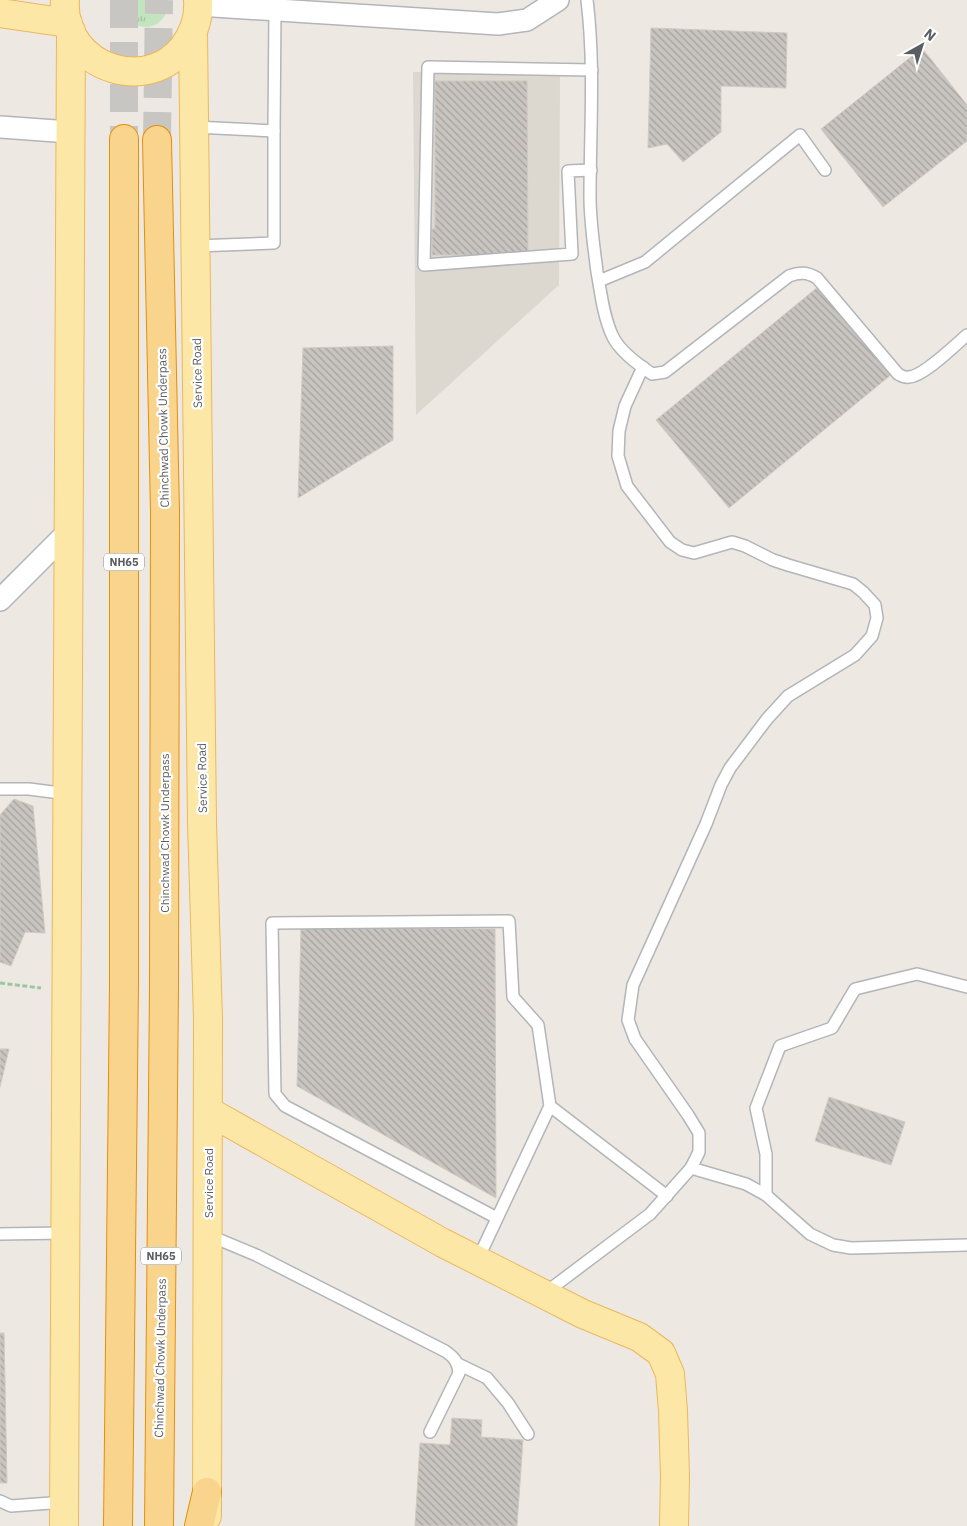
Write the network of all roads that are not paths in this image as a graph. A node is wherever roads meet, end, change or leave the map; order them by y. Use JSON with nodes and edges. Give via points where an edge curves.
{"nodes":[{"id":1,"x":558,"y":0,"type":"edge"},
{"id":2,"x":587,"y":0,"type":"edge"},
{"id":3,"x":275,"y":10,"type":"junction"},
{"id":4,"x":196,"y":12,"type":"edge"},
{"id":5,"x":0,"y":13,"type":"edge"},
{"id":6,"x":68,"y":18,"type":"edge"},
{"id":7,"x":592,"y":70,"type":"junction"},
{"id":8,"x":0,"y":127,"type":"edge"},
{"id":9,"x":195,"y":127,"type":"junction"},
{"id":10,"x":274,"y":131,"type":"junction"},
{"id":11,"x":70,"y":132,"type":"junction"},
{"id":12,"x":124,"y":139,"type":"tunnel mouth"},
{"id":13,"x":157,"y":140,"type":"tunnel mouth"},
{"id":14,"x":590,"y":170,"type":"junction"},
{"id":15,"x":824,"y":170,"type":"dead end"},
{"id":16,"x":196,"y":246,"type":"junction"},
{"id":17,"x":599,"y":281,"type":"junction"},
{"id":18,"x":967,"y":335,"type":"edge"},
{"id":19,"x":643,"y":367,"type":"junction"},
{"id":20,"x":69,"y":531,"type":"junction"},
{"id":21,"x":0,"y":600,"type":"edge"},
{"id":22,"x":0,"y":789,"type":"edge"},
{"id":23,"x":68,"y":794,"type":"junction"},
{"id":24,"x":967,"y":987,"type":"edge"},
{"id":25,"x":550,"y":1106,"type":"junction"},
{"id":26,"x":208,"y":1111,"type":"junction"},
{"id":27,"x":691,"y":1168,"type":"junction"},
{"id":28,"x":766,"y":1195,"type":"junction"},
{"id":29,"x":667,"y":1196,"type":"junction"},
{"id":30,"x":497,"y":1218,"type":"junction"},
{"id":31,"x":66,"y":1233,"type":"junction"},
{"id":32,"x":0,"y":1234,"type":"edge"},
{"id":33,"x":208,"y":1235,"type":"junction"},
{"id":34,"x":967,"y":1245,"type":"edge"},
{"id":35,"x":477,"y":1261,"type":"junction"},
{"id":36,"x":544,"y":1294,"type":"junction"},
{"id":37,"x":458,"y":1364,"type":"junction"},
{"id":38,"x":430,"y":1432,"type":"dead end"},
{"id":39,"x":528,"y":1434,"type":"dead end"},
{"id":40,"x":118,"y":1484,"type":"junction"},
{"id":41,"x":207,"y":1492,"type":"junction"},
{"id":42,"x":0,"y":1501,"type":"edge"},
{"id":43,"x":64,"y":1514,"type":"edge"},
{"id":44,"x":97,"y":1526,"type":"edge"},
{"id":45,"x":118,"y":1526,"type":"edge"},
{"id":46,"x":158,"y":1526,"type":"edge"},
{"id":47,"x":199,"y":1526,"type":"edge"},
{"id":48,"x":207,"y":1526,"type":"edge"},
{"id":49,"x":674,"y":1526,"type":"edge"}],
"edges":[{"from":1,"to":3,"type":"street","via":[[527,20],[498,24]]},
{"from":2,"to":7,"type":"lane"},
{"from":3,"to":4,"type":"street"},
{"from":3,"to":10,"type":"lane"},
{"from":4,"to":6,"type":"main road","via":[[180,52],[145,71],[133,72],[119,71],[96,61],[77,43]]},
{"from":4,"to":9,"type":"main road","name":"Service Road"},
{"from":5,"to":6,"type":"main road"},
{"from":6,"to":11,"type":"main road"},
{"from":7,"to":14,"type":"lane"},
{"from":7,"to":14,"type":"lane","via":[[428,67],[424,265],[572,254],[568,171]]},
{"from":8,"to":11,"type":"street"},
{"from":9,"to":10,"type":"lane"},
{"from":9,"to":16,"type":"main road","name":"Service Road"},
{"from":10,"to":16,"type":"lane","via":[[274,243]]},
{"from":11,"to":20,"type":"main road"},
{"from":12,"to":40,"type":"highway","number":"NH65","via":[[124,985]]},
{"from":13,"to":46,"type":"highway","name":"Chinchwad Chowk Underpass","number":"NH65","via":[[165,512]]},
{"from":14,"to":17,"type":"lane","via":[[592,236]]},
{"from":15,"to":17,"type":"lane","via":[[800,135],[645,262]]},
{"from":16,"to":26,"type":"main road","name":"Service Road"},
{"from":17,"to":19,"type":"lane","via":[[612,336]]},
{"from":18,"to":19,"type":"lane","via":[[916,376],[906,378],[898,374],[818,278],[798,272],[788,276],[665,372],[652,374]]},
{"from":19,"to":27,"type":"lane","via":[[625,406],[618,456],[627,486],[670,542],[694,553],[732,542],[773,560],[853,584],[875,605],[877,618],[872,636],[855,655],[788,696],[730,768],[633,986],[628,1020],[635,1040],[699,1133],[699,1152]]},
{"from":20,"to":21,"type":"street"},
{"from":20,"to":23,"type":"main road"},
{"from":22,"to":23,"type":"lane"},
{"from":23,"to":31,"type":"main road"},
{"from":24,"to":28,"type":"lane","via":[[917,974],[855,989],[832,1028],[780,1046],[756,1108],[766,1154]]},
{"from":25,"to":29,"type":"lane"},
{"from":25,"to":30,"type":"lane"},
{"from":25,"to":30,"type":"lane","via":[[538,1026],[513,997],[509,921],[272,923],[275,1094],[285,1106]]},
{"from":26,"to":33,"type":"main road","name":"Service Road"},
{"from":26,"to":35,"type":"main road"},
{"from":27,"to":28,"type":"lane","via":[[746,1184]]},
{"from":27,"to":29,"type":"lane"},
{"from":28,"to":34,"type":"lane","via":[[810,1234],[833,1246]]},
{"from":29,"to":36,"type":"lane","via":[[650,1214]]},
{"from":30,"to":35,"type":"lane"},
{"from":31,"to":32,"type":"lane"},
{"from":31,"to":43,"type":"main road"},
{"from":33,"to":37,"type":"lane","via":[[256,1255],[445,1351]]},
{"from":33,"to":41,"type":"main road","name":"Service Road"},
{"from":35,"to":36,"type":"main road"},
{"from":36,"to":49,"type":"main road","via":[[639,1337],[661,1353],[670,1374],[673,1411]]},
{"from":37,"to":38,"type":"lane","via":[[458,1373]]},
{"from":37,"to":39,"type":"lane","via":[[487,1378]]},
{"from":40,"to":44,"type":"highway"},
{"from":40,"to":45,"type":"highway","number":"NH65"},
{"from":41,"to":47,"type":"highway"},
{"from":41,"to":48,"type":"main road","name":"Service Road"},
{"from":42,"to":43,"type":"lane","via":[[11,1506]]}]}
